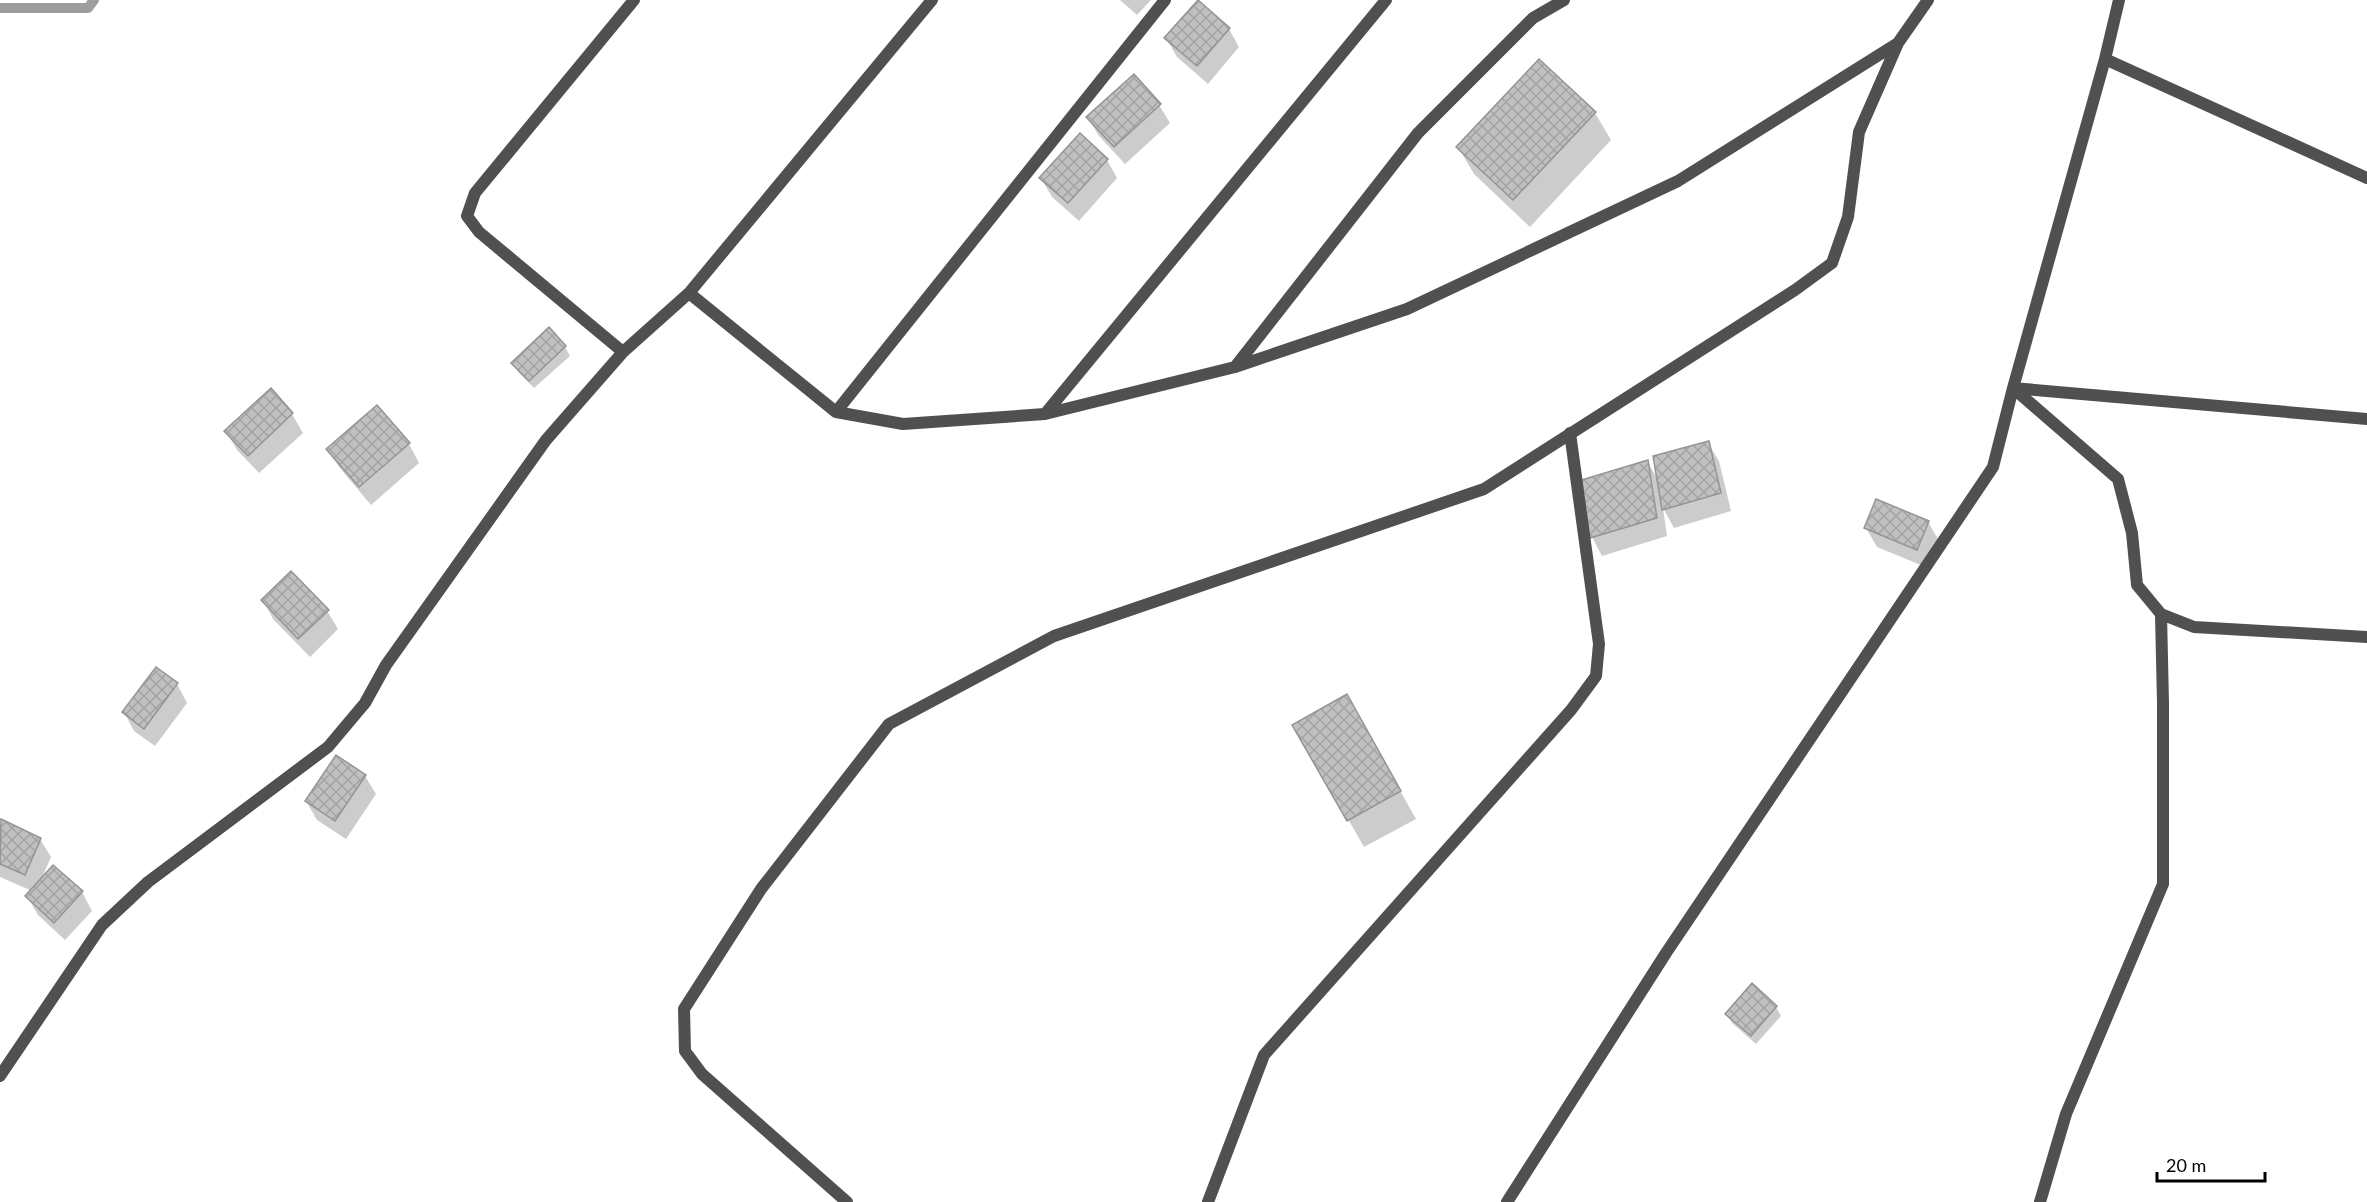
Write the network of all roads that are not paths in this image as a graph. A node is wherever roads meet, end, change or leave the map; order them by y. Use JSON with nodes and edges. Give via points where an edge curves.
{"nodes":[{"id":1,"x":634,"y":0,"type":"edge"},
{"id":2,"x":932,"y":0,"type":"edge"},
{"id":3,"x":1165,"y":0,"type":"edge"},
{"id":4,"x":1386,"y":0,"type":"edge"},
{"id":5,"x":1564,"y":0,"type":"edge"},
{"id":6,"x":1928,"y":0,"type":"edge"},
{"id":7,"x":2119,"y":0,"type":"edge"},
{"id":8,"x":1898,"y":43,"type":"junction"},
{"id":9,"x":2105,"y":59,"type":"junction"},
{"id":10,"x":2367,"y":178,"type":"edge"},
{"id":11,"x":689,"y":293,"type":"junction"},
{"id":12,"x":623,"y":352,"type":"junction"},
{"id":13,"x":1235,"y":366,"type":"junction"},
{"id":14,"x":2013,"y":388,"type":"junction"},
{"id":15,"x":836,"y":412,"type":"junction"},
{"id":16,"x":1045,"y":414,"type":"junction"},
{"id":17,"x":2367,"y":420,"type":"edge"},
{"id":18,"x":1570,"y":433,"type":"junction"},
{"id":19,"x":2160,"y":614,"type":"junction"},
{"id":20,"x":2367,"y":637,"type":"edge"},
{"id":21,"x":0,"y":1076,"type":"edge"},
{"id":22,"x":847,"y":1202,"type":"edge"},
{"id":23,"x":1208,"y":1202,"type":"edge"},
{"id":24,"x":1507,"y":1202,"type":"edge"},
{"id":25,"x":2040,"y":1202,"type":"edge"}],
"edges":[{"from":1,"to":12,"type":"street","via":[[475,193],[467,216],[479,232]]},
{"from":2,"to":11,"type":"street"},
{"from":3,"to":15,"type":"street"},
{"from":4,"to":16,"type":"street"},
{"from":5,"to":13,"type":"street","via":[[1533,18],[1418,133]]},
{"from":6,"to":8,"type":"street"},
{"from":7,"to":9,"type":"street"},
{"from":8,"to":13,"type":"street","via":[[1677,181],[1407,309]]},
{"from":8,"to":18,"type":"street","via":[[1859,132],[1848,218],[1832,263]]},
{"from":9,"to":10,"type":"street"},
{"from":9,"to":14,"type":"street"},
{"from":11,"to":12,"type":"street"},
{"from":11,"to":15,"type":"street"},
{"from":12,"to":21,"type":"street","via":[[546,440],[386,665],[365,703],[328,747],[148,882],[102,925]]},
{"from":13,"to":16,"type":"street"},
{"from":14,"to":17,"type":"street"},
{"from":14,"to":19,"type":"street","via":[[2118,479],[2132,533],[2137,585]]},
{"from":14,"to":24,"type":"street","via":[[1993,467],[1666,953]]},
{"from":15,"to":16,"type":"street","via":[[903,424]]},
{"from":18,"to":22,"type":"street","via":[[1484,489],[1054,636],[889,724],[761,889],[684,1009],[685,1051],[702,1074]]},
{"from":18,"to":23,"type":"street","via":[[1599,644],[1596,676],[1571,710],[1264,1055]]},
{"from":19,"to":20,"type":"street","via":[[2194,627]]},
{"from":19,"to":25,"type":"street","via":[[2163,884],[2066,1114]]}]}
